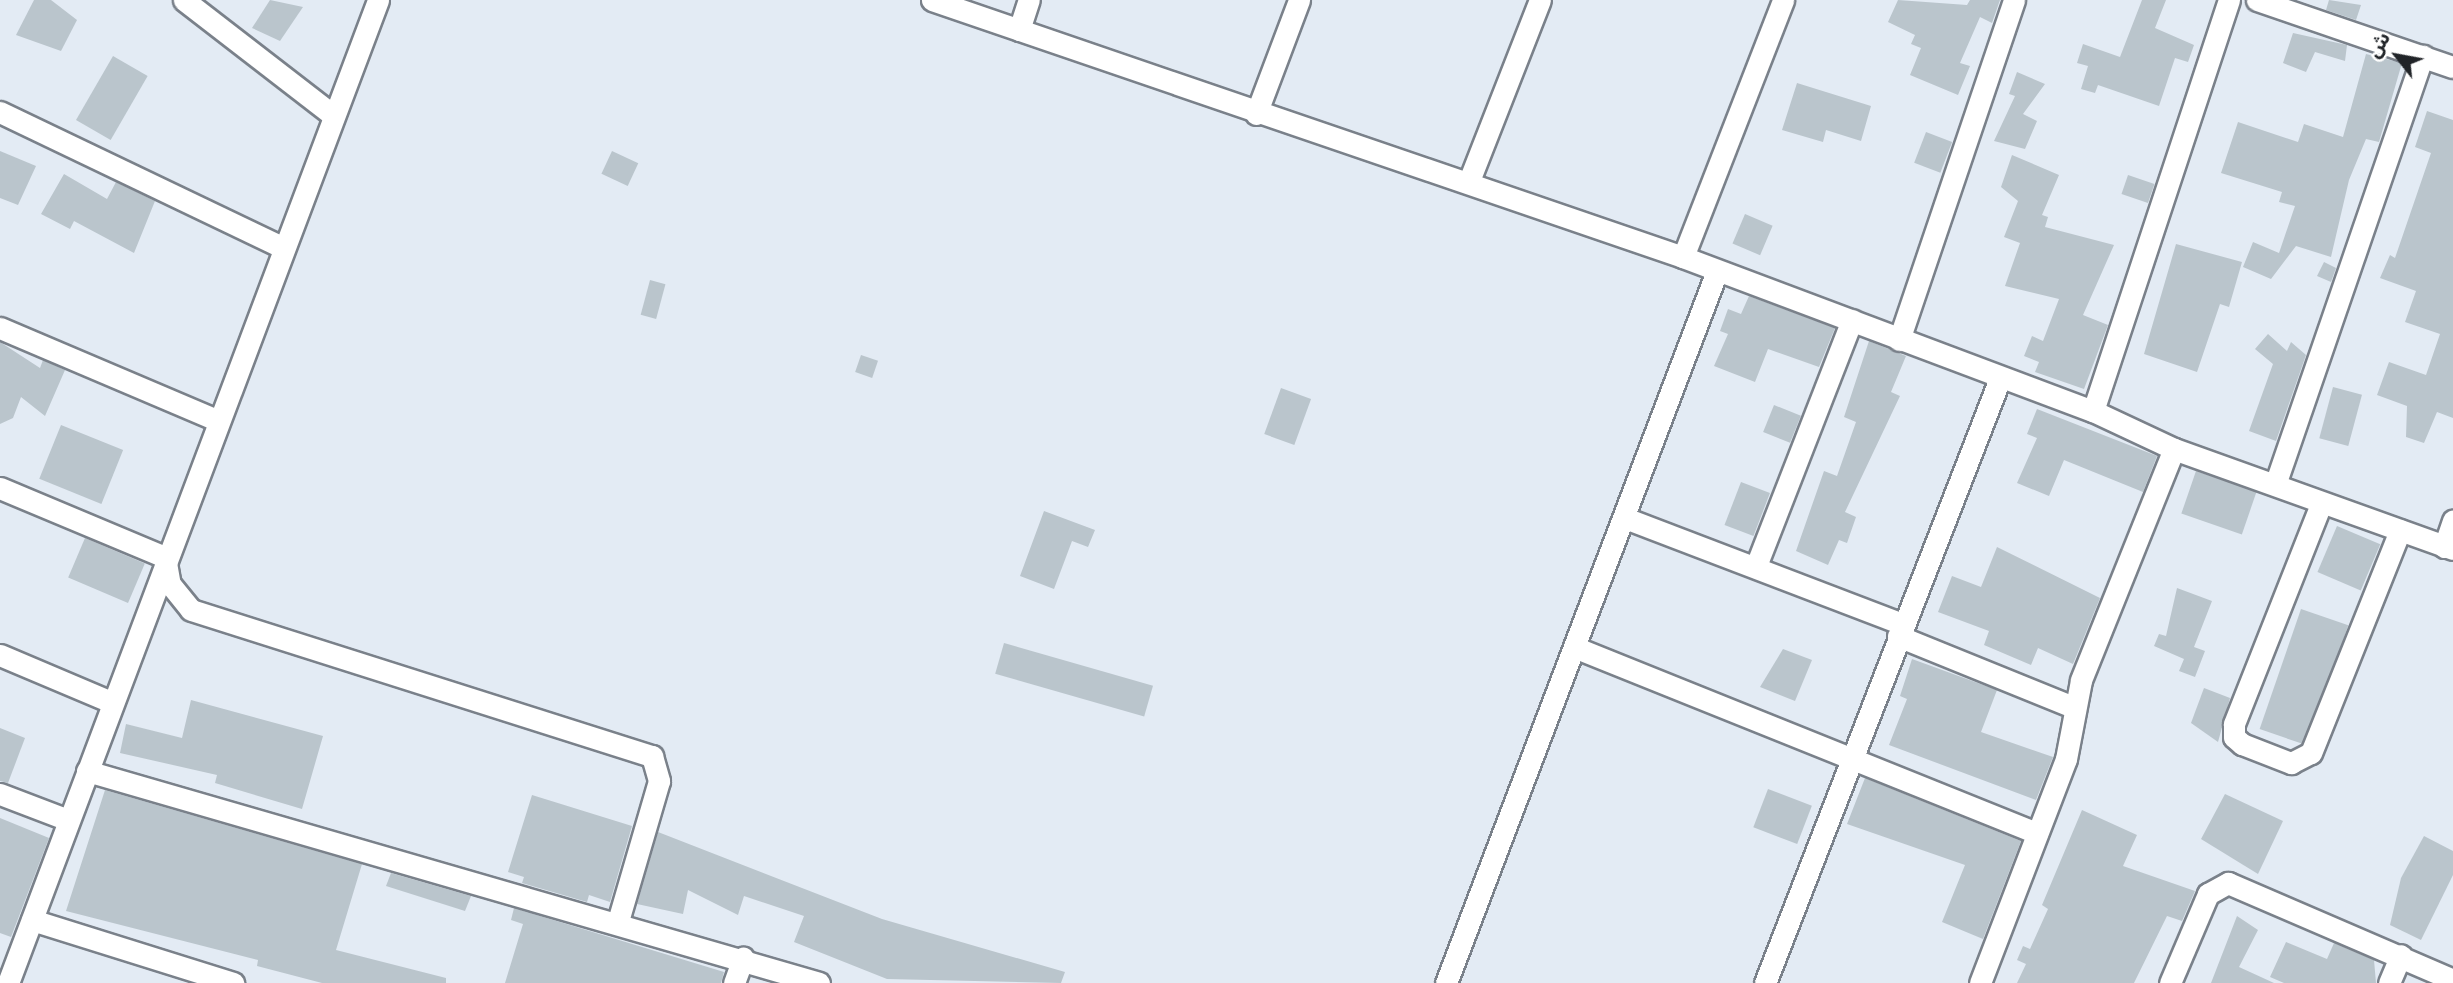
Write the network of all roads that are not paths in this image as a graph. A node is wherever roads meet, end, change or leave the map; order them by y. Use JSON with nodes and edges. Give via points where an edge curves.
{"nodes":[{"id":1,"x":184,"y":0,"type":"edge"},
{"id":2,"x":377,"y":0,"type":"edge"},
{"id":3,"x":932,"y":0,"type":"edge"},
{"id":4,"x":1029,"y":0,"type":"edge"},
{"id":5,"x":1299,"y":0,"type":"edge"},
{"id":6,"x":1540,"y":0,"type":"edge"},
{"id":7,"x":1783,"y":0,"type":"edge"},
{"id":8,"x":2014,"y":0,"type":"edge"},
{"id":9,"x":2229,"y":0,"type":"edge"},
{"id":10,"x":2257,"y":0,"type":"edge"},
{"id":11,"x":1019,"y":30,"type":"junction"},
{"id":12,"x":2423,"y":56,"type":"junction"},
{"id":13,"x":2453,"y":67,"type":"edge"},
{"id":14,"x":0,"y":112,"type":"edge"},
{"id":15,"x":1256,"y":114,"type":"junction"},
{"id":16,"x":332,"y":115,"type":"junction"},
{"id":17,"x":1469,"y":181,"type":"junction"},
{"id":18,"x":282,"y":247,"type":"junction"},
{"id":19,"x":1682,"y":257,"type":"junction"},
{"id":20,"x":1717,"y":271,"type":"junction"},
{"id":21,"x":1852,"y":320,"type":"junction"},
{"id":22,"x":0,"y":328,"type":"edge"},
{"id":23,"x":1899,"y":341,"type":"junction"},
{"id":24,"x":1999,"y":381,"type":"junction"},
{"id":25,"x":2093,"y":411,"type":"junction"},
{"id":26,"x":217,"y":420,"type":"junction"},
{"id":27,"x":2174,"y":449,"type":"junction"},
{"id":28,"x":2276,"y":482,"type":"junction"},
{"id":29,"x":0,"y":488,"type":"edge"},
{"id":30,"x":2321,"y":504,"type":"junction"},
{"id":31,"x":1625,"y":518,"type":"junction"},
{"id":32,"x":2453,"y":521,"type":"edge"},
{"id":33,"x":2400,"y":530,"type":"junction"},
{"id":34,"x":2449,"y":548,"type":"edge"},
{"id":35,"x":164,"y":557,"type":"junction"},
{"id":36,"x":1756,"y":566,"type":"junction"},
{"id":37,"x":1900,"y":630,"type":"junction"},
{"id":38,"x":1574,"y":647,"type":"junction"},
{"id":39,"x":0,"y":655,"type":"edge"},
{"id":40,"x":111,"y":702,"type":"junction"},
{"id":41,"x":2073,"y":707,"type":"junction"},
{"id":42,"x":1852,"y":757,"type":"junction"},
{"id":43,"x":87,"y":771,"type":"junction"},
{"id":44,"x":0,"y":794,"type":"edge"},
{"id":45,"x":68,"y":820,"type":"junction"},
{"id":46,"x":2037,"y":832,"type":"junction"},
{"id":47,"x":32,"y":920,"type":"junction"},
{"id":48,"x":618,"y":921,"type":"junction"},
{"id":49,"x":2401,"y":955,"type":"junction"},
{"id":50,"x":743,"y":958,"type":"junction"},
{"id":51,"x":7,"y":973,"type":"edge"},
{"id":52,"x":2453,"y":980,"type":"edge"},
{"id":53,"x":233,"y":983,"type":"edge"},
{"id":54,"x":734,"y":983,"type":"edge"},
{"id":55,"x":819,"y":983,"type":"edge"},
{"id":56,"x":1446,"y":983,"type":"edge"},
{"id":57,"x":1765,"y":983,"type":"edge"},
{"id":58,"x":1980,"y":983,"type":"edge"},
{"id":59,"x":2169,"y":983,"type":"edge"},
{"id":60,"x":2389,"y":983,"type":"edge"}],
"edges":[{"from":1,"to":16,"type":"street"},
{"from":2,"to":16,"type":"street"},
{"from":3,"to":11,"type":"street"},
{"from":4,"to":11,"type":"street"},
{"from":5,"to":15,"type":"street"},
{"from":6,"to":17,"type":"street"},
{"from":7,"to":19,"type":"street"},
{"from":8,"to":23,"type":"street"},
{"from":9,"to":25,"type":"street"},
{"from":10,"to":12,"type":"street"},
{"from":11,"to":15,"type":"street"},
{"from":12,"to":13,"type":"street"},
{"from":12,"to":28,"type":"street"},
{"from":14,"to":18,"type":"street"},
{"from":15,"to":17,"type":"street"},
{"from":16,"to":18,"type":"street"},
{"from":17,"to":19,"type":"street"},
{"from":18,"to":26,"type":"street"},
{"from":19,"to":20,"type":"street"},
{"from":20,"to":21,"type":"street"},
{"from":20,"to":31,"type":"street"},
{"from":21,"to":23,"type":"street"},
{"from":21,"to":36,"type":"street"},
{"from":22,"to":26,"type":"street"},
{"from":23,"to":24,"type":"street"},
{"from":24,"to":25,"type":"street"},
{"from":24,"to":37,"type":"street"},
{"from":25,"to":27,"type":"street"},
{"from":26,"to":35,"type":"street"},
{"from":27,"to":28,"type":"street"},
{"from":27,"to":41,"type":"street"},
{"from":28,"to":30,"type":"street"},
{"from":29,"to":35,"type":"street"},
{"from":30,"to":33,"type":"street"},
{"from":30,"to":33,"type":"street","via":[[2234,724],[2234,737],[2242,744],[2291,763],[2311,753]]},
{"from":31,"to":36,"type":"street"},
{"from":31,"to":38,"type":"street"},
{"from":32,"to":34,"type":"street"},
{"from":33,"to":34,"type":"street"},
{"from":35,"to":40,"type":"street"},
{"from":35,"to":48,"type":"street","via":[[170,584],[191,610],[652,756],[659,781]]},
{"from":36,"to":37,"type":"street"},
{"from":37,"to":41,"type":"street"},
{"from":37,"to":42,"type":"street"},
{"from":38,"to":42,"type":"street"},
{"from":38,"to":56,"type":"street"},
{"from":39,"to":40,"type":"street"},
{"from":40,"to":43,"type":"street"},
{"from":41,"to":46,"type":"street","via":[[2066,759]]},
{"from":42,"to":46,"type":"street"},
{"from":42,"to":57,"type":"street"},
{"from":43,"to":45,"type":"street"},
{"from":43,"to":48,"type":"street"},
{"from":44,"to":45,"type":"street"},
{"from":45,"to":47,"type":"street"},
{"from":46,"to":58,"type":"street"},
{"from":47,"to":51,"type":"street"},
{"from":47,"to":53,"type":"street"},
{"from":48,"to":50,"type":"street"},
{"from":49,"to":52,"type":"street"},
{"from":49,"to":59,"type":"street","via":[[2228,883],[2208,894]]},
{"from":49,"to":60,"type":"street"},
{"from":50,"to":54,"type":"street"},
{"from":50,"to":55,"type":"street"}]}
